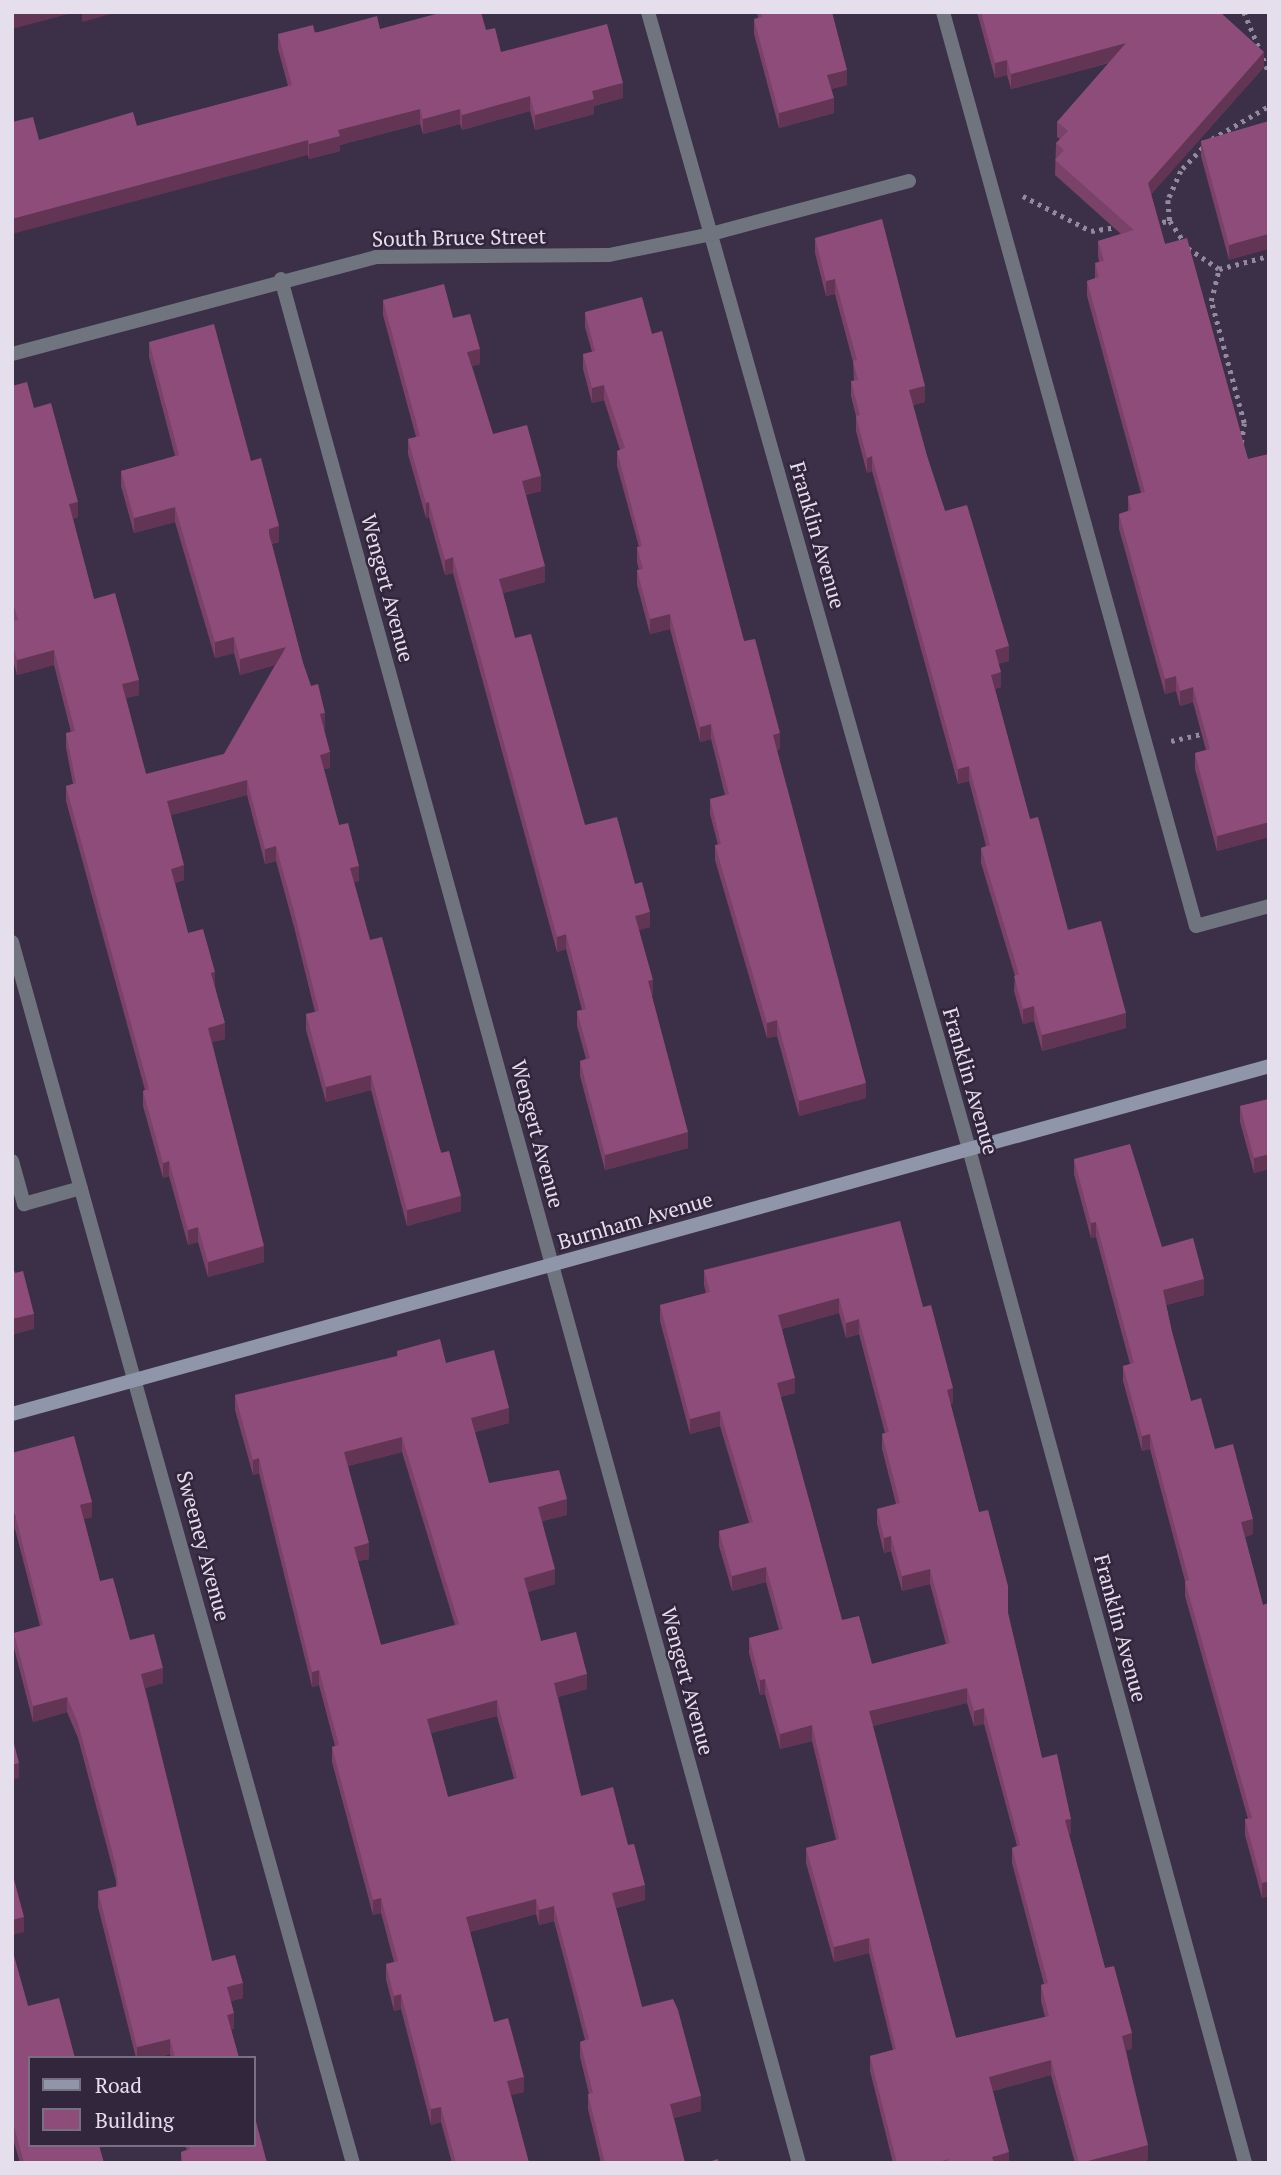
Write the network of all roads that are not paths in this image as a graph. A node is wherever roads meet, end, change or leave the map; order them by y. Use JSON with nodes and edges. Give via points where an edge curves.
{"nodes":[{"id":1,"x":649,"y":12,"type":"edge"},
{"id":2,"x":943,"y":12,"type":"edge"},
{"id":3,"x":909,"y":181,"type":"dead end"},
{"id":4,"x":711,"y":234,"type":"junction"},
{"id":5,"x":281,"y":279,"type":"junction"},
{"id":6,"x":12,"y":354,"type":"edge"},
{"id":7,"x":1269,"y":905,"type":"edge"},
{"id":8,"x":12,"y":942,"type":"edge"},
{"id":9,"x":1269,"y":1066,"type":"edge"},
{"id":10,"x":969,"y":1149,"type":"junction"},
{"id":11,"x":12,"y":1161,"type":"edge"},
{"id":12,"x":81,"y":1188,"type":"junction"},
{"id":13,"x":552,"y":1265,"type":"junction"},
{"id":14,"x":135,"y":1381,"type":"junction"},
{"id":15,"x":12,"y":1414,"type":"edge"},
{"id":16,"x":353,"y":2163,"type":"edge"},
{"id":17,"x":799,"y":2163,"type":"edge"},
{"id":18,"x":1245,"y":2163,"type":"edge"}],
"edges":[{"from":1,"to":4,"type":"street","name":"Franklin Avenue"},
{"from":2,"to":7,"type":"street","via":[[1196,926]]},
{"from":3,"to":4,"type":"street","name":"South Bruce Street"},
{"from":4,"to":5,"type":"street","name":"South Bruce Street","via":[[609,255],[376,257]]},
{"from":4,"to":10,"type":"street","name":"Franklin Avenue"},
{"from":5,"to":6,"type":"street","name":"South Bruce Street"},
{"from":5,"to":13,"type":"street","name":"Wengert Avenue"},
{"from":8,"to":12,"type":"street","name":"Sweeney Avenue"},
{"from":9,"to":10,"type":"street","name":"Burnham Avenue"},
{"from":10,"to":13,"type":"street","name":"Burnham Avenue"},
{"from":10,"to":18,"type":"street","name":"Franklin Avenue"},
{"from":11,"to":12,"type":"street","via":[[24,1204]]},
{"from":12,"to":14,"type":"street","name":"Sweeney Avenue"},
{"from":13,"to":14,"type":"street","name":"Burnham Avenue"},
{"from":13,"to":17,"type":"street","name":"Wengert Avenue"},
{"from":14,"to":15,"type":"street","name":"Burnham Avenue"},
{"from":14,"to":16,"type":"street","name":"Sweeney Avenue"}]}
